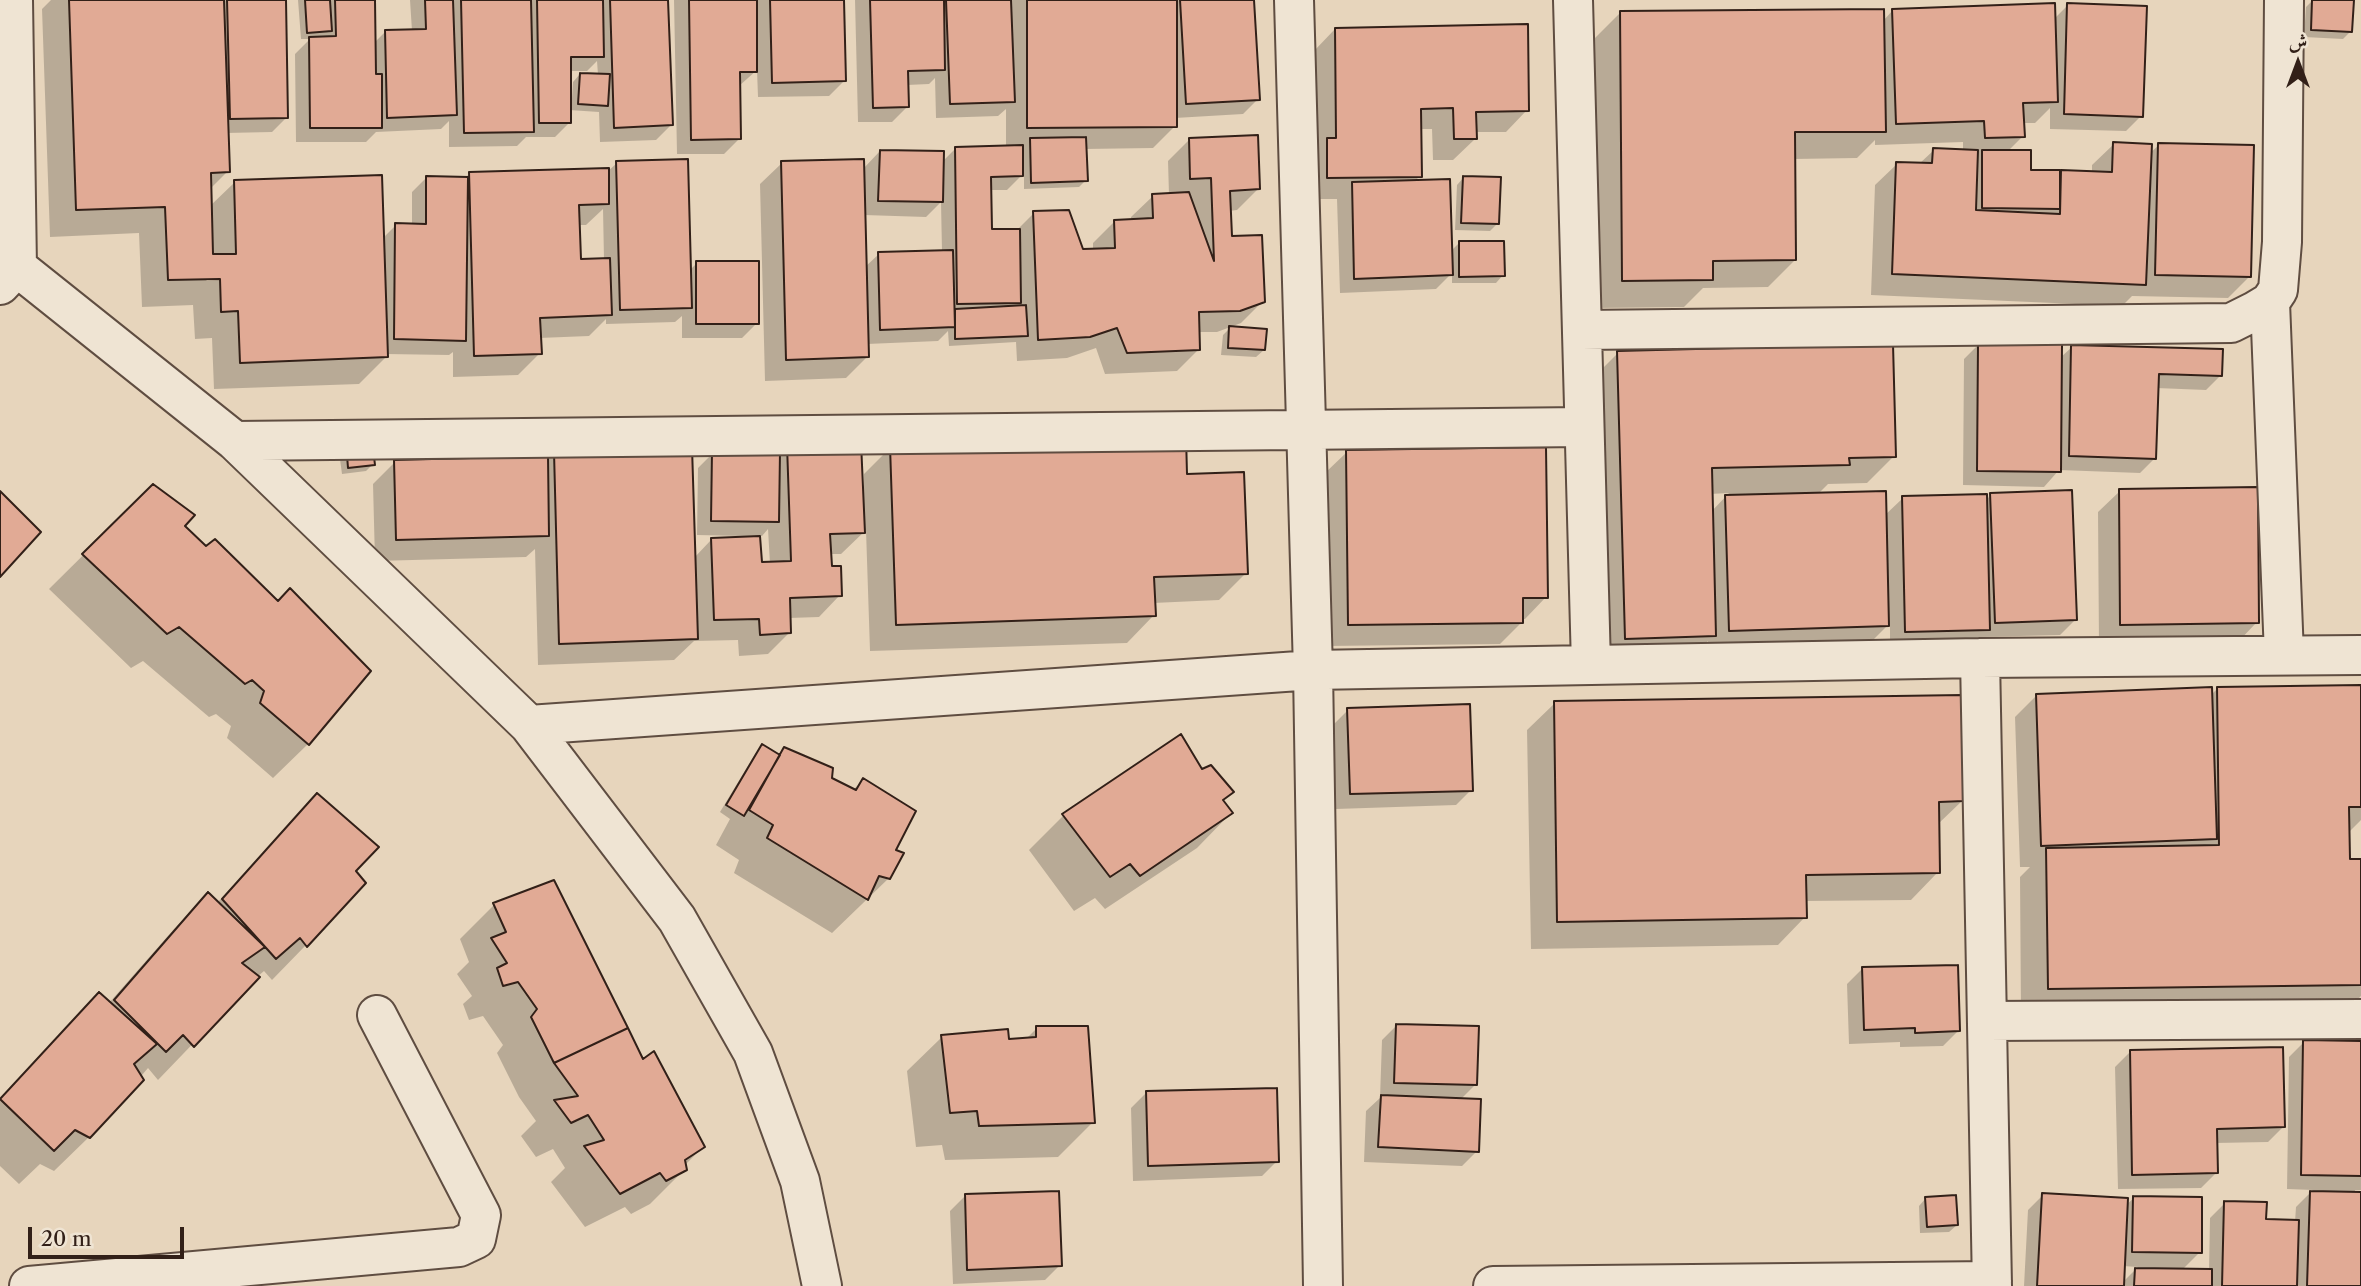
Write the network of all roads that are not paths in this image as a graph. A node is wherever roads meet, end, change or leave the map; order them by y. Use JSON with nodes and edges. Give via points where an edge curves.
{"nodes":[{"id":1,"x":13,"y":0,"type":"edge"},
{"id":2,"x":1294,"y":0,"type":"edge"},
{"id":3,"x":1573,"y":0,"type":"edge"},
{"id":4,"x":2284,"y":0,"type":"edge"},
{"id":5,"x":7,"y":206,"type":"edge"},
{"id":6,"x":8,"y":276,"type":"edge"},
{"id":7,"x":2270,"y":302,"type":"junction"},
{"id":8,"x":1582,"y":330,"type":"junction"},
{"id":9,"x":1583,"y":428,"type":"junction"},
{"id":10,"x":1305,"y":429,"type":"junction"},
{"id":11,"x":235,"y":441,"type":"junction"},
{"id":12,"x":2284,"y":655,"type":"junction"},
{"id":13,"x":2361,"y":655,"type":"edge"},
{"id":14,"x":1980,"y":658,"type":"junction"},
{"id":15,"x":1591,"y":664,"type":"junction"},
{"id":16,"x":1313,"y":670,"type":"junction"},
{"id":17,"x":529,"y":725,"type":"junction"},
{"id":18,"x":377,"y":1015,"type":"dead end"},
{"id":19,"x":2361,"y":1019,"type":"edge"},
{"id":20,"x":1987,"y":1021,"type":"junction"},
{"id":21,"x":1992,"y":1284,"type":"edge"},
{"id":22,"x":29,"y":1286,"type":"edge"},
{"id":23,"x":822,"y":1286,"type":"edge"},
{"id":24,"x":1323,"y":1286,"type":"edge"},
{"id":25,"x":1493,"y":1286,"type":"edge"}],
"edges":[{"from":1,"to":5,"type":"street"},
{"from":2,"to":10,"type":"street"},
{"from":3,"to":8,"type":"street"},
{"from":4,"to":7,"type":"street","via":[[2282,242],[2278,290]]},
{"from":5,"to":6,"type":"street"},
{"from":6,"to":11,"type":"street"},
{"from":7,"to":8,"type":"street","via":[[2231,323]]},
{"from":7,"to":12,"type":"street"},
{"from":8,"to":9,"type":"street"},
{"from":9,"to":10,"type":"street"},
{"from":9,"to":15,"type":"street"},
{"from":10,"to":11,"type":"street"},
{"from":10,"to":16,"type":"street"},
{"from":11,"to":17,"type":"street"},
{"from":12,"to":13,"type":"street"},
{"from":12,"to":14,"type":"street"},
{"from":14,"to":15,"type":"street"},
{"from":14,"to":20,"type":"street"},
{"from":15,"to":16,"type":"street"},
{"from":16,"to":17,"type":"street"},
{"from":16,"to":24,"type":"street"},
{"from":17,"to":23,"type":"street","via":[[677,919],[753,1053],[800,1181]]},
{"from":18,"to":22,"type":"street","via":[[481,1215],[476,1239],[459,1247]]},
{"from":19,"to":20,"type":"street"},
{"from":20,"to":21,"type":"street"},
{"from":21,"to":25,"type":"street"}]}
